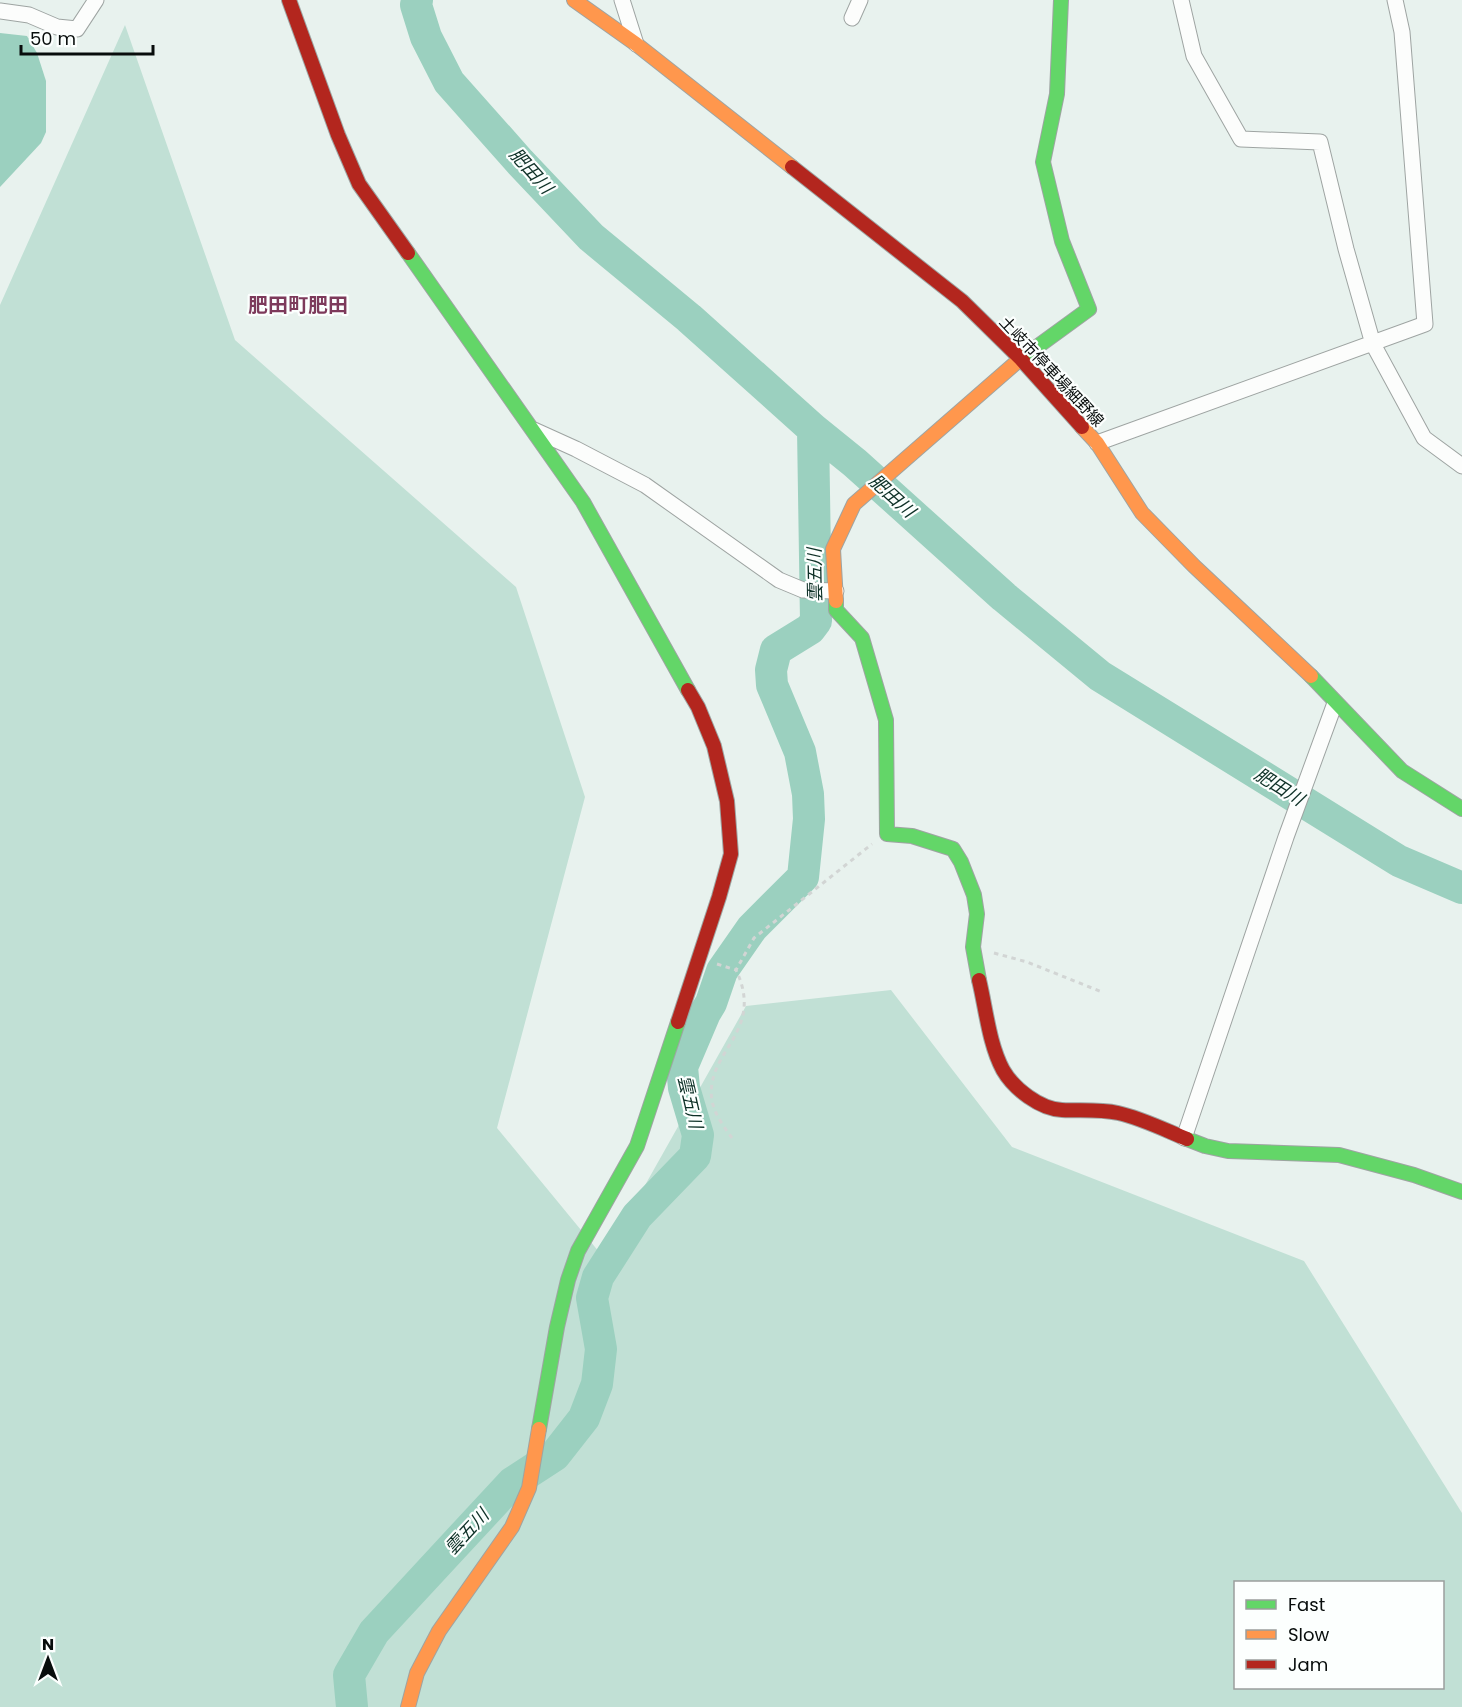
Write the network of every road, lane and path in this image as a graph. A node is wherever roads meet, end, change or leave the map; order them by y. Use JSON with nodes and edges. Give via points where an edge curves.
{"nodes":[{"id":1,"x":96,"y":0,"type":"edge"},
{"id":2,"x":289,"y":0,"type":"edge"},
{"id":3,"x":574,"y":0,"type":"edge"},
{"id":4,"x":622,"y":0,"type":"edge"},
{"id":5,"x":860,"y":0,"type":"edge"},
{"id":6,"x":1061,"y":0,"type":"edge"},
{"id":7,"x":1181,"y":0,"type":"edge"},
{"id":8,"x":1395,"y":0,"type":"edge"},
{"id":9,"x":0,"y":11,"type":"edge"},
{"id":10,"x":852,"y":18,"type":"dead end"},
{"id":11,"x":636,"y":44,"type":"junction"},
{"id":12,"x":1373,"y":344,"type":"junction"},
{"id":13,"x":1021,"y":359,"type":"junction"},
{"id":14,"x":534,"y":430,"type":"junction"},
{"id":15,"x":1097,"y":443,"type":"junction"},
{"id":16,"x":1462,"y":466,"type":"edge"},
{"id":17,"x":832,"y":591,"type":"junction"},
{"id":18,"x":1335,"y":703,"type":"junction"},
{"id":19,"x":1462,"y":809,"type":"edge"},
{"id":20,"x":887,"y":834,"type":"junction"},
{"id":21,"x":973,"y":951,"type":"junction"},
{"id":22,"x":698,"y":959,"type":"junction"},
{"id":23,"x":736,"y":970,"type":"junction"},
{"id":24,"x":1102,"y":992,"type":"dead end"},
{"id":25,"x":732,"y":1138,"type":"dead end"},
{"id":26,"x":1184,"y":1138,"type":"junction"},
{"id":27,"x":1462,"y":1192,"type":"edge"},
{"id":28,"x":408,"y":1707,"type":"edge"}],
"edges":[{"from":1,"to":9,"type":"street","via":[[77,29]]},
{"from":2,"to":14,"type":"street","via":[[359,184]]},
{"from":3,"to":11,"type":"street","name":"土岐市停車場細野線"},
{"from":4,"to":11,"type":"street"},
{"from":5,"to":10,"type":"street"},
{"from":6,"to":13,"type":"street","via":[[1057,94],[1042,162],[1062,241],[1089,309]]},
{"from":7,"to":12,"type":"street","via":[[1194,56],[1241,139],[1320,142]]},
{"from":8,"to":12,"type":"street","via":[[1402,32],[1425,324]]},
{"from":11,"to":13,"type":"street","name":"土岐市停車場細野線","via":[[937,280]]},
{"from":12,"to":15,"type":"street"},
{"from":12,"to":16,"type":"street","via":[[1424,438]]},
{"from":13,"to":15,"type":"street","name":"土岐市停車場細野線"},
{"from":13,"to":17,"type":"street","via":[[854,504],[833,549]]},
{"from":14,"to":17,"type":"street","via":[[645,485],[778,580],[802,590]]},
{"from":14,"to":22,"type":"street","via":[[583,502],[698,707],[714,746],[727,801],[731,854]]},
{"from":15,"to":18,"type":"street","name":"土岐市停車場細野線","via":[[1142,513],[1299,663]]},
{"from":17,"to":20,"type":"street","via":[[836,610],[862,638],[886,720]]},
{"from":18,"to":19,"type":"street","name":"土岐市停車場細野線","via":[[1402,771]]},
{"from":18,"to":26,"type":"street"},
{"from":20,"to":21,"type":"street","via":[[912,836],[953,849],[974,895],[977,914]]},
{"from":20,"to":23,"type":"path","via":[[754,938]]},
{"from":21,"to":24,"type":"path","via":[[1027,962]]},
{"from":21,"to":26,"type":"street","via":[[1003,1069],[1027,1097],[1059,1110],[1118,1113]]},
{"from":22,"to":23,"type":"path"},
{"from":22,"to":28,"type":"street","via":[[637,1146],[578,1251],[568,1280],[529,1488],[512,1527],[440,1631],[417,1673]]},
{"from":23,"to":25,"type":"path","via":[[742,983],[743,1019],[712,1087],[717,1114]]},
{"from":26,"to":27,"type":"street","via":[[1228,1151],[1339,1155]]}]}
